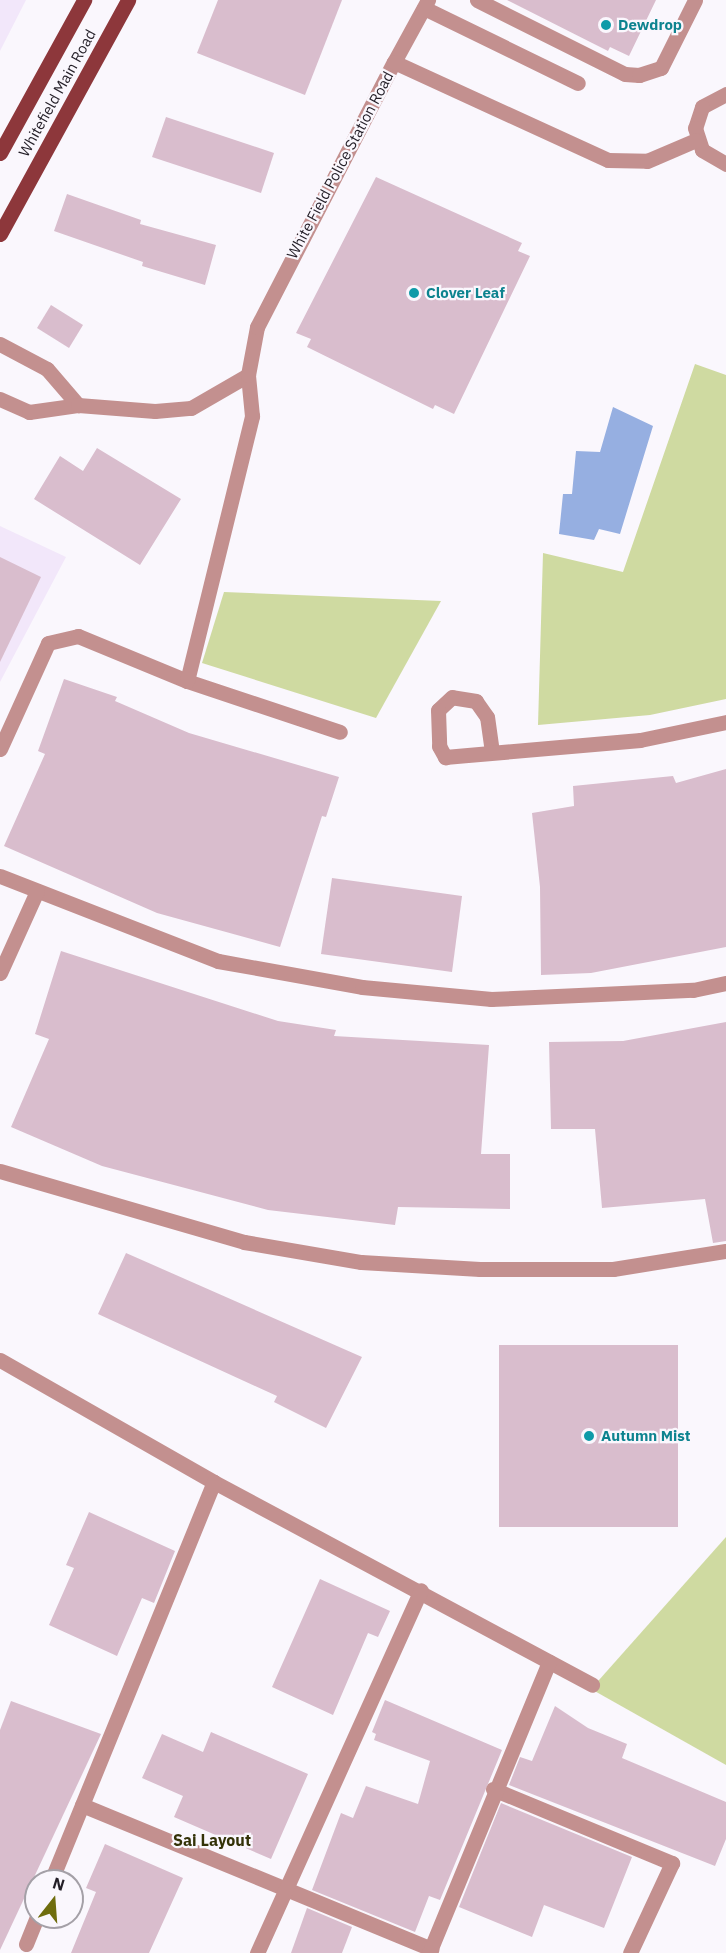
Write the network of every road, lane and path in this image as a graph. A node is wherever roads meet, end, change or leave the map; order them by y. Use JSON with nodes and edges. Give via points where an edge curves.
{"nodes":[{"id":1,"x":84,"y":0,"type":"edge"},
{"id":2,"x":128,"y":0,"type":"edge"},
{"id":3,"x":477,"y":0,"type":"edge"},
{"id":4,"x":695,"y":0,"type":"edge"},
{"id":5,"x":426,"y":4,"type":"edge"},
{"id":6,"x":394,"y":62,"type":"junction"},
{"id":7,"x":578,"y":83,"type":"dead end"},
{"id":8,"x":724,"y":91,"type":"edge"},
{"id":9,"x":696,"y":140,"type":"junction"},
{"id":10,"x":0,"y":153,"type":"edge"},
{"id":11,"x":726,"y":164,"type":"edge"},
{"id":12,"x":0,"y":234,"type":"edge"},
{"id":13,"x":0,"y":344,"type":"edge"},
{"id":14,"x":248,"y":375,"type":"junction"},
{"id":15,"x":0,"y":399,"type":"edge"},
{"id":16,"x":78,"y":405,"type":"junction"},
{"id":17,"x":187,"y":681,"type":"junction"},
{"id":18,"x":726,"y":722,"type":"edge"},
{"id":19,"x":340,"y":732,"type":"dead end"},
{"id":20,"x":0,"y":749,"type":"edge"},
{"id":21,"x":492,"y":752,"type":"junction"},
{"id":22,"x":0,"y":876,"type":"edge"},
{"id":23,"x":37,"y":891,"type":"junction"},
{"id":24,"x":0,"y":973,"type":"edge"},
{"id":25,"x":726,"y":983,"type":"edge"},
{"id":26,"x":0,"y":1171,"type":"edge"},
{"id":27,"x":726,"y":1251,"type":"edge"},
{"id":28,"x":0,"y":1360,"type":"edge"},
{"id":29,"x":214,"y":1482,"type":"junction"},
{"id":30,"x":421,"y":1590,"type":"junction"},
{"id":31,"x":549,"y":1662,"type":"junction"},
{"id":32,"x":592,"y":1685,"type":"dead end"},
{"id":33,"x":493,"y":1789,"type":"junction"},
{"id":34,"x":82,"y":1805,"type":"junction"},
{"id":35,"x":56,"y":1869,"type":"edge"},
{"id":36,"x":286,"y":1892,"type":"junction"},
{"id":37,"x":32,"y":1929,"type":"edge"},
{"id":38,"x":26,"y":1944,"type":"dead end"},
{"id":39,"x":430,"y":1951,"type":"edge"},
{"id":40,"x":256,"y":1953,"type":"edge"},
{"id":41,"x":630,"y":1953,"type":"edge"}],
"edges":[{"from":1,"to":10,"type":"main road","name":"Whitefield Main Road"},
{"from":2,"to":12,"type":"main road","name":"Whitefield Main Road"},
{"from":3,"to":4,"type":"street","via":[[625,75],[661,68]]},
{"from":5,"to":6,"type":"street"},
{"from":5,"to":7,"type":"street"},
{"from":6,"to":9,"type":"street","name":"White Field Police Station Road","via":[[608,160],[646,161]]},
{"from":6,"to":14,"type":"street","name":"White Field Police Station Road","via":[[257,327]]},
{"from":8,"to":9,"type":"street","via":[[697,117]]},
{"from":9,"to":11,"type":"street","via":[[711,158]]},
{"from":13,"to":16,"type":"street","via":[[47,369]]},
{"from":14,"to":16,"type":"street","via":[[191,408],[155,411]]},
{"from":14,"to":17,"type":"street","name":"White Field Police Station Road","via":[[252,417]]},
{"from":15,"to":16,"type":"street","via":[[29,412]]},
{"from":17,"to":19,"type":"street"},
{"from":17,"to":20,"type":"street","via":[[78,636],[48,643]]},
{"from":18,"to":21,"type":"street","via":[[640,740]]},
{"from":21,"to":21,"type":"street","via":[[445,757],[439,746],[438,710],[452,697],[476,701],[487,717]]},
{"from":22,"to":23,"type":"street"},
{"from":23,"to":24,"type":"street"},
{"from":23,"to":25,"type":"street","via":[[218,961],[362,987],[491,999],[693,990]]},
{"from":26,"to":27,"type":"street","via":[[244,1242],[361,1262],[480,1269],[613,1269]]},
{"from":28,"to":29,"type":"street"},
{"from":29,"to":30,"type":"street"},
{"from":29,"to":34,"type":"street"},
{"from":30,"to":31,"type":"street"},
{"from":30,"to":36,"type":"street"},
{"from":31,"to":32,"type":"street"},
{"from":31,"to":33,"type":"street"},
{"from":33,"to":39,"type":"street"},
{"from":33,"to":41,"type":"street","via":[[672,1863]]},
{"from":34,"to":35,"type":"street"},
{"from":34,"to":36,"type":"street"},
{"from":36,"to":39,"type":"street"},
{"from":36,"to":40,"type":"street"},
{"from":37,"to":38,"type":"street"}]}
